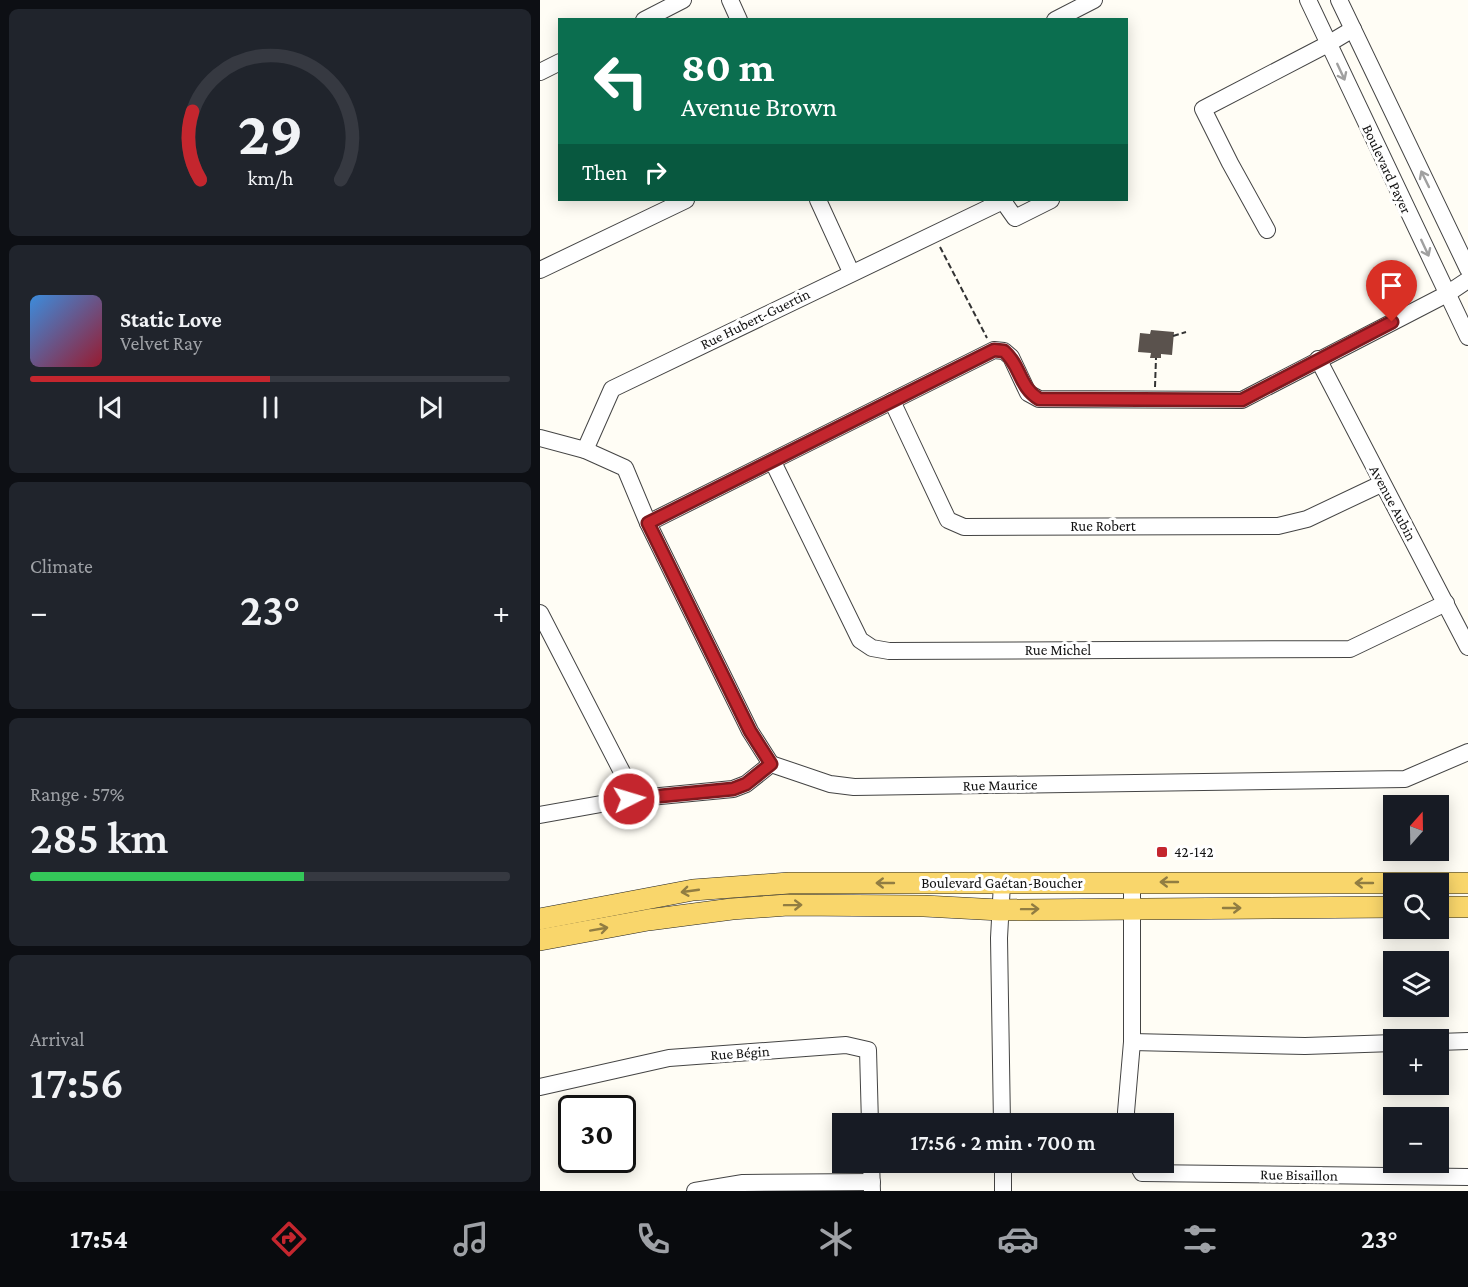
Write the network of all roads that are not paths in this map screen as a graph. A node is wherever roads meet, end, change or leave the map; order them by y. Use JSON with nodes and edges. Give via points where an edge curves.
{"nodes":[{"id":1,"x":683,"y":0,"type":"edge"},
{"id":2,"x":730,"y":0,"type":"edge"},
{"id":3,"x":1094,"y":0,"type":"edge"},
{"id":4,"x":1308,"y":0,"type":"edge"},
{"id":5,"x":1339,"y":0,"type":"edge"},
{"id":6,"x":648,"y":18,"type":"edge"},
{"id":7,"x":738,"y":18,"type":"edge"},
{"id":8,"x":1059,"y":18,"type":"edge"},
{"id":9,"x":1353,"y":29,"type":"junction"},
{"id":10,"x":1328,"y":44,"type":"junction"},
{"id":11,"x":558,"y":63,"type":"edge"},
{"id":12,"x":540,"y":72,"type":"edge"},
{"id":13,"x":684,"y":201,"type":"edge"},
{"id":14,"x":818,"y":201,"type":"edge"},
{"id":15,"x":1002,"y":201,"type":"edge"},
{"id":16,"x":1005,"y":201,"type":"edge"},
{"id":17,"x":1049,"y":201,"type":"edge"},
{"id":18,"x":1266,"y":230,"type":"dead end"},
{"id":19,"x":1468,"y":269,"type":"edge"},
{"id":20,"x":540,"y":270,"type":"edge"},
{"id":21,"x":851,"y":272,"type":"junction"},
{"id":22,"x":1468,"y":280,"type":"edge"},
{"id":23,"x":1447,"y":294,"type":"junction"},
{"id":24,"x":1468,"y":338,"type":"edge"},
{"id":25,"x":1318,"y":359,"type":"junction"},
{"id":26,"x":892,"y":401,"type":"junction"},
{"id":27,"x":540,"y":438,"type":"edge"},
{"id":28,"x":585,"y":450,"type":"junction"},
{"id":29,"x":773,"y":462,"type":"junction"},
{"id":30,"x":1381,"y":484,"type":"junction"},
{"id":31,"x":648,"y":523,"type":"junction"},
{"id":32,"x":1446,"y":603,"type":"junction"},
{"id":33,"x":540,"y":613,"type":"edge"},
{"id":34,"x":1468,"y":647,"type":"edge"},
{"id":35,"x":1468,"y":752,"type":"edge"},
{"id":36,"x":771,"y":764,"type":"junction"},
{"id":37,"x":629,"y":799,"type":"junction"},
{"id":38,"x":540,"y":815,"type":"edge"},
{"id":39,"x":1132,"y":882,"type":"junction"},
{"id":40,"x":1002,"y":883,"type":"junction"},
{"id":41,"x":1466,"y":883,"type":"edge"},
{"id":42,"x":1466,"y":907,"type":"edge"},
{"id":43,"x":1132,"y":908,"type":"junction"},
{"id":44,"x":1383,"y":908,"type":"edge"},
{"id":45,"x":1449,"y":908,"type":"edge"},
{"id":46,"x":1000,"y":910,"type":"junction"},
{"id":47,"x":540,"y":920,"type":"edge"},
{"id":48,"x":540,"y":940,"type":"edge"},
{"id":49,"x":1468,"y":1041,"type":"edge"},
{"id":50,"x":1132,"y":1042,"type":"junction"},
{"id":51,"x":1449,"y":1042,"type":"edge"},
{"id":52,"x":1383,"y":1043,"type":"edge"},
{"id":53,"x":540,"y":1088,"type":"edge"},
{"id":54,"x":870,"y":1113,"type":"edge"},
{"id":55,"x":1002,"y":1113,"type":"edge"},
{"id":56,"x":1126,"y":1113,"type":"edge"},
{"id":57,"x":1003,"y":1173,"type":"edge"},
{"id":58,"x":1142,"y":1173,"type":"edge"},
{"id":59,"x":1468,"y":1177,"type":"edge"},
{"id":60,"x":872,"y":1186,"type":"edge"},
{"id":61,"x":695,"y":1191,"type":"edge"},
{"id":62,"x":1003,"y":1191,"type":"edge"}],
"edges":[{"from":1,"to":6,"type":"street"},
{"from":2,"to":7,"type":"street"},
{"from":3,"to":8,"type":"street"},
{"from":4,"to":10,"type":"street","name":"Boulevard Payer"},
{"from":5,"to":9,"type":"street","name":"Boulevard Payer"},
{"from":9,"to":10,"type":"street"},
{"from":19,"to":9,"type":"street","name":"Boulevard Payer","one_way":true},
{"from":10,"to":18,"type":"street","via":[[1203,109]]},
{"from":10,"to":23,"type":"street","name":"Boulevard Payer","one_way":true},
{"from":11,"to":12,"type":"street"},
{"from":13,"to":20,"type":"street"},
{"from":14,"to":21,"type":"street"},
{"from":15,"to":21,"type":"street","name":"Rue Hubert-Guertin"},
{"from":16,"to":17,"type":"street","name":"Rue Hubert-Guertin","via":[[1015,218]]},
{"from":21,"to":28,"type":"street","name":"Rue Hubert-Guertin","via":[[612,389]]},
{"from":22,"to":23,"type":"street"},
{"from":23,"to":24,"type":"street","name":"Boulevard Payer"},
{"from":23,"to":25,"type":"street"},
{"from":25,"to":26,"type":"street","via":[[1242,400],[1039,399],[1028,393],[1011,357],[994,350]]},
{"from":25,"to":30,"type":"street","name":"Avenue Aubin"},
{"from":26,"to":29,"type":"street"},
{"from":26,"to":30,"type":"street","name":"Rue Robert","via":[[948,520],[964,527],[1278,526],[1307,519]]},
{"from":27,"to":28,"type":"street"},
{"from":28,"to":31,"type":"street","via":[[625,468]]},
{"from":29,"to":31,"type":"street"},
{"from":29,"to":32,"type":"street","name":"Rue Michel","via":[[860,640],[872,648],[1350,648]]},
{"from":30,"to":32,"type":"street","name":"Avenue Aubin"},
{"from":31,"to":36,"type":"street","via":[[750,731]]},
{"from":32,"to":34,"type":"street","name":"Avenue Aubin"},
{"from":33,"to":37,"type":"street","via":[[622,772]]},
{"from":35,"to":36,"type":"street","name":"Rue Maurice","via":[[1405,779],[854,787],[830,784]]},
{"from":36,"to":37,"type":"street","via":[[733,789]]},
{"from":37,"to":38,"type":"street"},
{"from":39,"to":40,"type":"main road","name":"Boulevard Gaétan-Boucher"},
{"from":41,"to":39,"type":"main road","name":"Boulevard Gaétan-Boucher","one_way":true},
{"from":39,"to":43,"type":"street"},
{"from":40,"to":46,"type":"street"},
{"from":40,"to":47,"type":"main road","name":"Boulevard Gaétan-Boucher","one_way":true,"via":[[789,883],[693,890]]},
{"from":41,"to":42,"type":"main road"},
{"from":42,"to":45,"type":"main road"},
{"from":43,"to":44,"type":"main road","name":"Boulevard Gaétan-Boucher","one_way":true},
{"from":46,"to":43,"type":"main road","name":"Boulevard Gaétan-Boucher","one_way":true},
{"from":43,"to":50,"type":"street"},
{"from":48,"to":46,"type":"main road","name":"Boulevard Gaétan-Boucher","one_way":true,"via":[[648,920],[788,905]]},
{"from":46,"to":55,"type":"street"},
{"from":49,"to":51,"type":"street"},
{"from":50,"to":52,"type":"street","via":[[1305,1046]]},
{"from":50,"to":56,"type":"street"},
{"from":53,"to":54,"type":"street","name":"Rue Bégin","via":[[669,1058],[846,1045],[868,1050]]},
{"from":57,"to":62,"type":"street"},
{"from":58,"to":59,"type":"street","name":"Rue Bisaillon"},
{"from":60,"to":61,"type":"street","via":[[743,1183]]}]}
